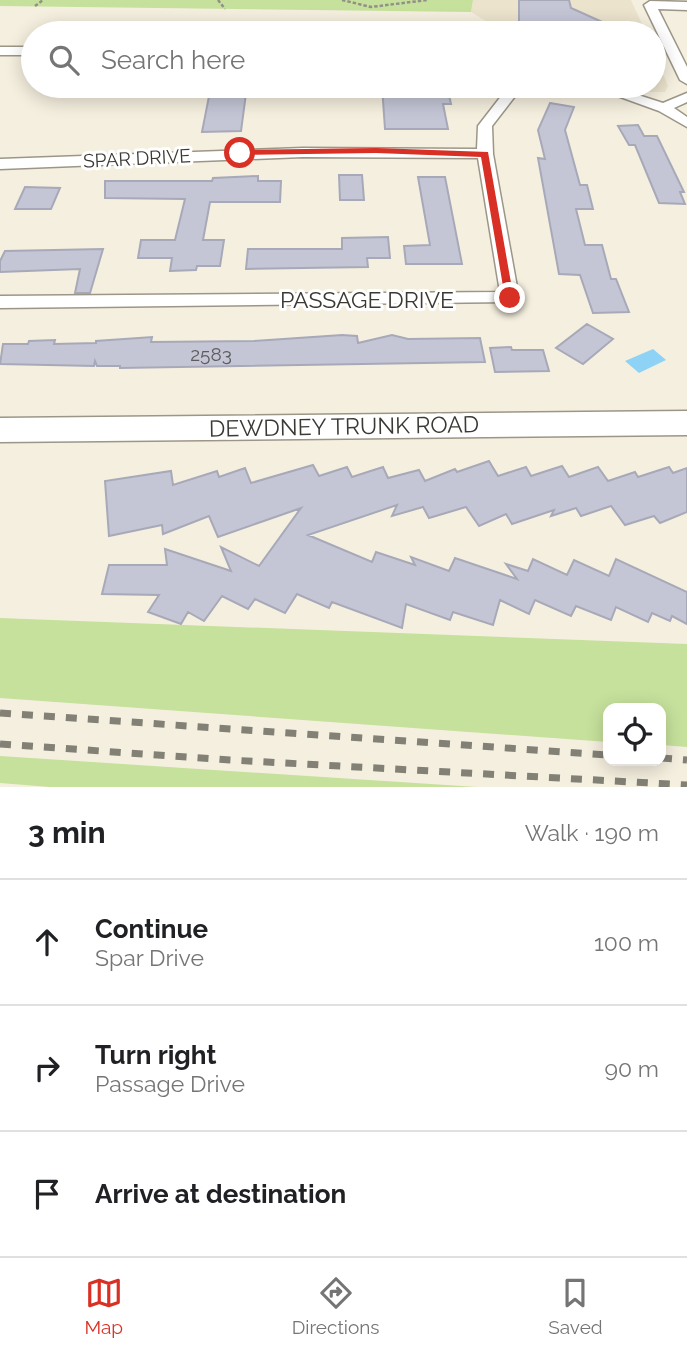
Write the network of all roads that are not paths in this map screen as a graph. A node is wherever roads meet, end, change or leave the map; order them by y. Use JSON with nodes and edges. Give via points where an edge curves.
{"nodes":[{"id":1,"x":687,"y":6,"type":"edge"},
{"id":2,"x":658,"y":21,"type":"edge"},
{"id":3,"x":666,"y":37,"type":"edge"},
{"id":4,"x":0,"y":51,"type":"edge"},
{"id":5,"x":21,"y":51,"type":"edge"},
{"id":6,"x":687,"y":80,"type":"edge"},
{"id":7,"x":687,"y":97,"type":"edge"},
{"id":8,"x":507,"y":98,"type":"edge"},
{"id":9,"x":634,"y":98,"type":"edge"},
{"id":10,"x":664,"y":108,"type":"junction"},
{"id":11,"x":687,"y":122,"type":"edge"},
{"id":12,"x":485,"y":154,"type":"junction"},
{"id":13,"x":0,"y":164,"type":"edge"},
{"id":14,"x":0,"y":302,"type":"edge"},
{"id":15,"x":687,"y":423,"type":"edge"},
{"id":16,"x":0,"y":430,"type":"edge"}],
"edges":[{"from":1,"to":2,"type":"street","via":[[650,5]]},
{"from":3,"to":6,"type":"street"},
{"from":4,"to":5,"type":"street"},
{"from":7,"to":10,"type":"street"},
{"from":8,"to":12,"type":"street","name":"PASSAGE DRIVE","via":[[485,126]]},
{"from":9,"to":10,"type":"street"},
{"from":10,"to":11,"type":"street"},
{"from":12,"to":13,"type":"street","name":"SPAR DRIVE","via":[[240,153]]},
{"from":12,"to":14,"type":"street","name":"PASSAGE DRIVE","via":[[510,298]]},
{"from":15,"to":16,"type":"main road","name":"DEWDNEY TRUNK ROAD"}]}
